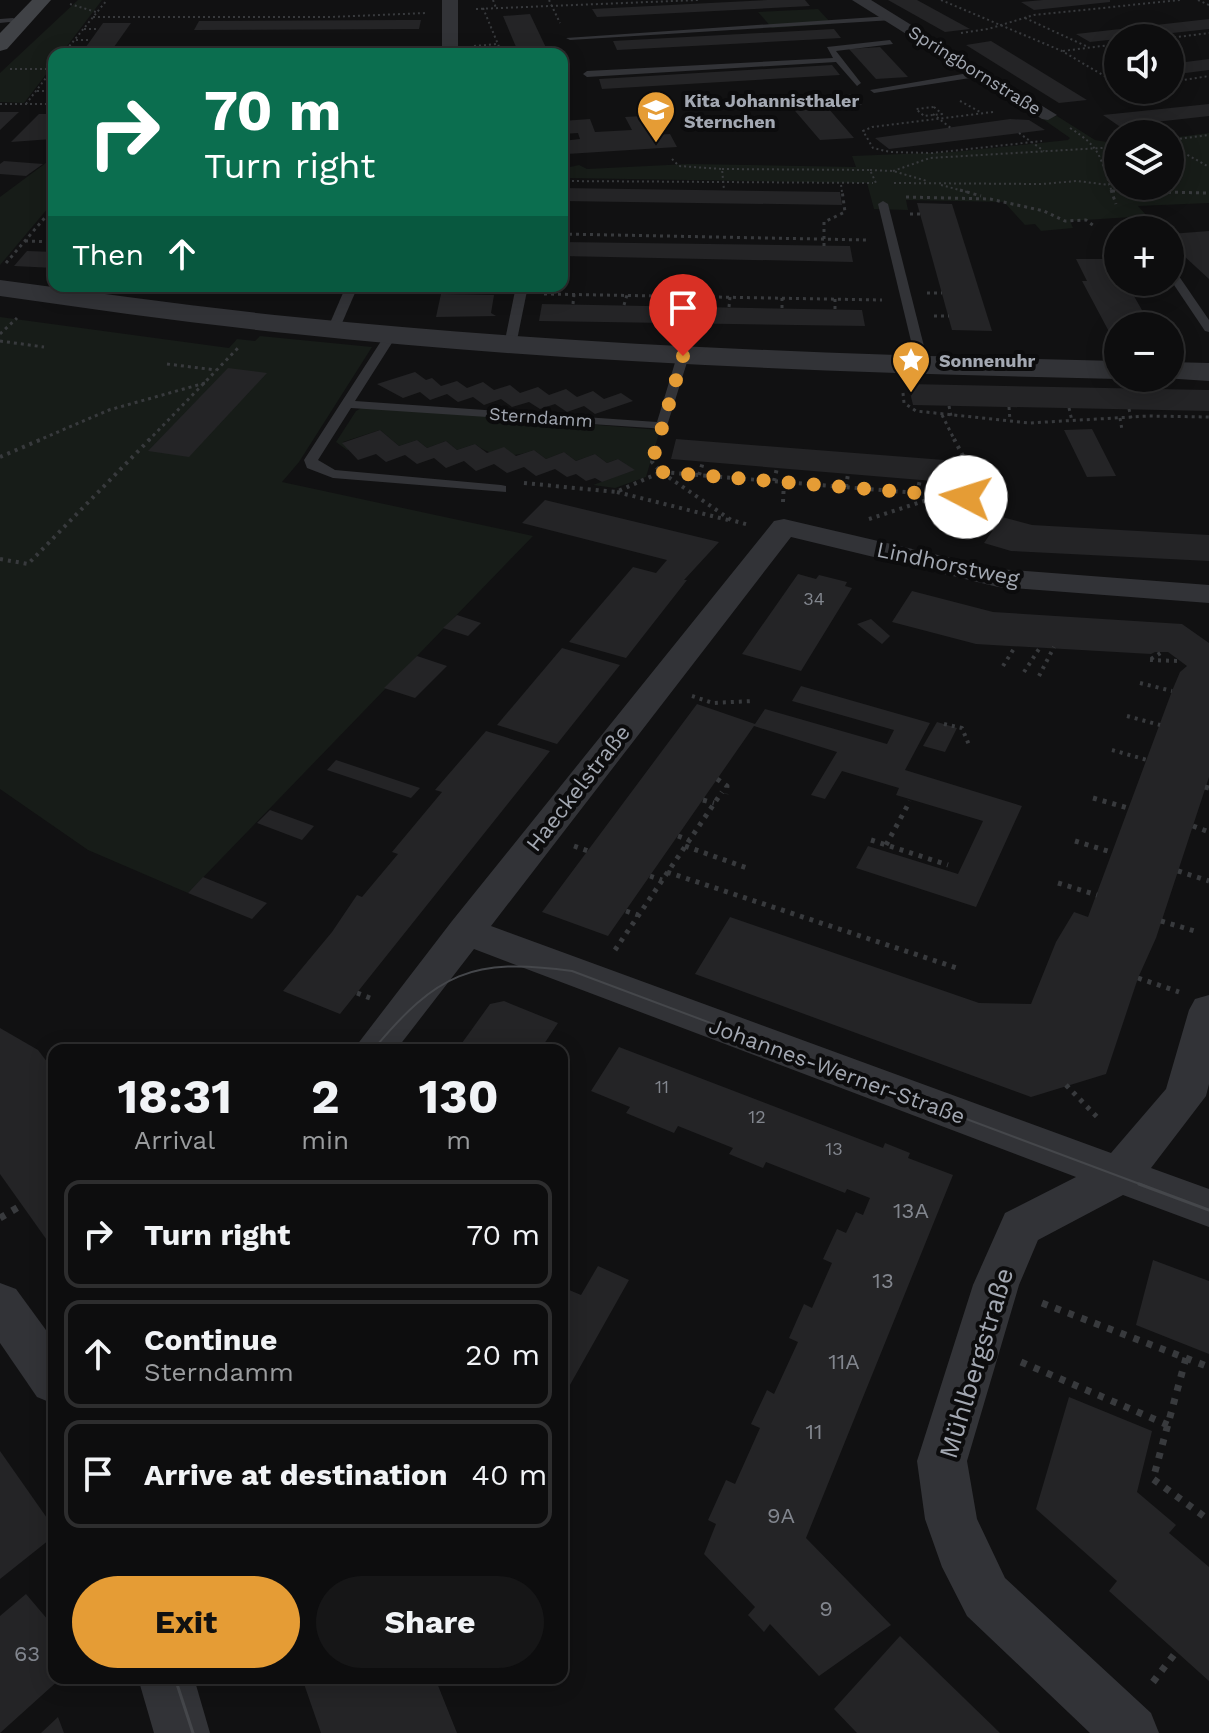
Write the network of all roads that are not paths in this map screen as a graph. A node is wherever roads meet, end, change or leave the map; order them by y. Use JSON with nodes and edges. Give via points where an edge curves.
{"nodes":[{"id":1,"x":8,"y":0,"type":"edge"},
{"id":2,"x":42,"y":0,"type":"edge"},
{"id":3,"x":860,"y":0,"type":"edge"},
{"id":4,"x":449,"y":6,"type":"edge"},
{"id":5,"x":0,"y":9,"type":"edge"},
{"id":6,"x":890,"y":18,"type":"junction"},
{"id":7,"x":0,"y":21,"type":"edge"},
{"id":8,"x":21,"y":25,"type":"junction"},
{"id":9,"x":570,"y":38,"type":"dead end"},
{"id":10,"x":890,"y":42,"type":"dead end"},
{"id":11,"x":0,"y":45,"type":"edge"},
{"id":12,"x":450,"y":48,"type":"edge"},
{"id":13,"x":835,"y":60,"type":"junction"},
{"id":14,"x":587,"y":74,"type":"dead end"},
{"id":15,"x":980,"y":74,"type":"junction"},
{"id":16,"x":857,"y":83,"type":"dead end"},
{"id":17,"x":874,"y":90,"type":"dead end"},
{"id":18,"x":1048,"y":115,"type":"road end"},
{"id":19,"x":883,"y":204,"type":"dead end"},
{"id":20,"x":0,"y":288,"type":"edge"},
{"id":21,"x":349,"y":292,"type":"edge"},
{"id":22,"x":521,"y":292,"type":"edge"},
{"id":23,"x":1184,"y":292,"type":"edge"},
{"id":24,"x":1209,"y":329,"type":"edge"},
{"id":25,"x":333,"y":330,"type":"junction"},
{"id":26,"x":391,"y":335,"type":"junction"},
{"id":27,"x":510,"y":345,"type":"junction"},
{"id":28,"x":683,"y":356,"type":"junction"},
{"id":29,"x":923,"y":366,"type":"junction"},
{"id":30,"x":1104,"y":370,"type":"edge"},
{"id":31,"x":1184,"y":371,"type":"edge"},
{"id":32,"x":1209,"y":372,"type":"edge"},
{"id":33,"x":347,"y":404,"type":"junction"},
{"id":34,"x":501,"y":489,"type":"road end"},
{"id":35,"x":774,"y":521,"type":"joint"},
{"id":36,"x":1209,"y":594,"type":"edge"},
{"id":37,"x":465,"y":931,"type":"junction"},
{"id":38,"x":1202,"y":1004,"type":"edge"},
{"id":39,"x":378,"y":1044,"type":"edge"},
{"id":40,"x":1118,"y":1176,"type":"junction"},
{"id":41,"x":1209,"y":1208,"type":"edge"},
{"id":42,"x":0,"y":1304,"type":"edge"},
{"id":43,"x":48,"y":1372,"type":"edge"},
{"id":44,"x":168,"y":1684,"type":"edge"},
{"id":45,"x":182,"y":1733,"type":"edge"},
{"id":46,"x":1131,"y":1733,"type":"edge"}],
"edges":[{"from":1,"to":5,"type":"main road"},
{"from":2,"to":8,"type":"main road"},
{"from":3,"to":6,"type":"street","name":"Springbornstraße"},
{"from":4,"to":12,"type":"street"},
{"from":6,"to":9,"type":"lane"},
{"from":6,"to":15,"type":"street","name":"Springbornstraße"},
{"from":7,"to":8,"type":"lane"},
{"from":8,"to":11,"type":"main road"},
{"from":10,"to":13,"type":"lane","via":[[830,49]]},
{"from":13,"to":14,"type":"lane"},
{"from":13,"to":16,"type":"lane"},
{"from":15,"to":17,"type":"lane"},
{"from":15,"to":18,"type":"street","name":"Springbornstraße"},
{"from":19,"to":29,"type":"lane"},
{"from":20,"to":25,"type":"street"},
{"from":21,"to":25,"type":"lane"},
{"from":22,"to":27,"type":"lane"},
{"from":23,"to":24,"type":"lane"},
{"from":25,"to":26,"type":"street"},
{"from":26,"to":27,"type":"street"},
{"from":26,"to":33,"type":"lane"},
{"from":27,"to":28,"type":"street"},
{"from":28,"to":29,"type":"street"},
{"from":28,"to":33,"type":"lane","name":"Sterndamm","via":[[662,426]]},
{"from":29,"to":30,"type":"street"},
{"from":31,"to":32,"type":"street"},
{"from":33,"to":34,"type":"lane","via":[[311,460],[317,469]]},
{"from":35,"to":36,"type":"street","name":"Lindhorstweg","via":[[998,578]]},
{"from":35,"to":37,"type":"street","name":"Haeckelstraße"},
{"from":37,"to":39,"type":"street","name":"Haeckelstraße"},
{"from":37,"to":40,"type":"street","name":"Johannes-Werner-Straße"},
{"from":38,"to":40,"type":"street","name":"Mühlbergstraße","via":[[1185,1096]]},
{"from":40,"to":41,"type":"street","name":"Johannes-Werner-Straße"},
{"from":40,"to":46,"type":"street","name":"Mühlbergstraße","via":[[1021,1227],[996,1285],[942,1461],[956,1533],[986,1597]]},
{"from":42,"to":43,"type":"street"},
{"from":44,"to":45,"type":"street"}]}
